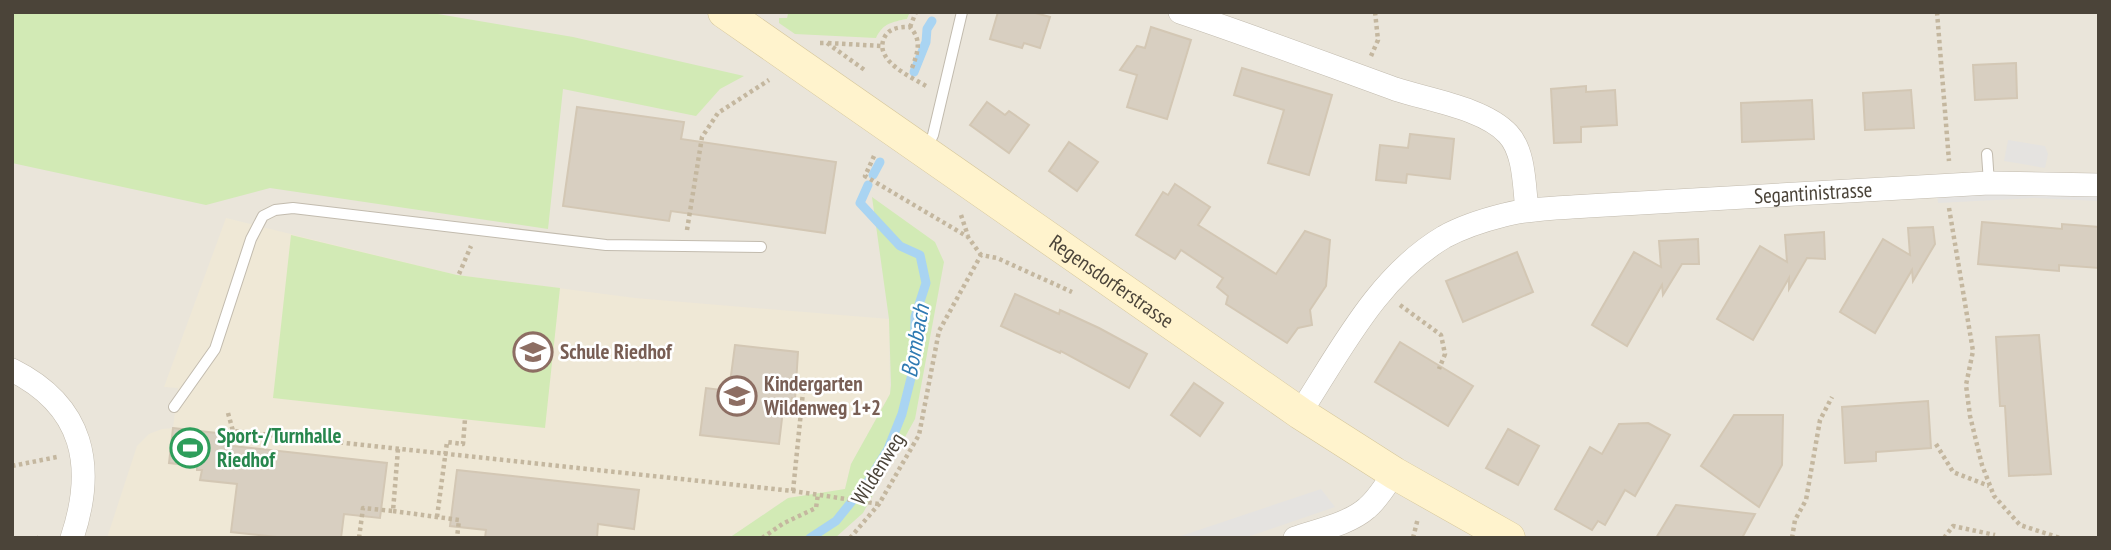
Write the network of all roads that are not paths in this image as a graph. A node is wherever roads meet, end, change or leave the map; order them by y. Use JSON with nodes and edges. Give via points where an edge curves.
{"nodes":[{"id":1,"x":724,"y":12,"type":"edge"},
{"id":2,"x":962,"y":12,"type":"edge"},
{"id":3,"x":1180,"y":12,"type":"edge"},
{"id":4,"x":925,"y":152,"type":"junction"},
{"id":5,"x":1987,"y":154,"type":"dead end"},
{"id":6,"x":1989,"y":183,"type":"junction"},
{"id":7,"x":2099,"y":185,"type":"edge"},
{"id":8,"x":1527,"y":210,"type":"junction"},
{"id":9,"x":761,"y":247,"type":"dead end"},
{"id":10,"x":12,"y":370,"type":"edge"},
{"id":11,"x":174,"y":408,"type":"dead end"},
{"id":12,"x":1300,"y":412,"type":"junction"},
{"id":13,"x":1394,"y":473,"type":"junction"},
{"id":14,"x":72,"y":538,"type":"edge"},
{"id":15,"x":1295,"y":538,"type":"edge"},
{"id":16,"x":1509,"y":538,"type":"edge"}],
"edges":[{"from":1,"to":4,"type":"street","name":"Regensdorferstrasse"},
{"from":2,"to":4,"type":"lane"},
{"from":3,"to":8,"type":"street","via":[[1483,116],[1509,134],[1519,157]]},
{"from":4,"to":12,"type":"street","name":"Regensdorferstrasse"},
{"from":5,"to":6,"type":"lane"},
{"from":6,"to":7,"type":"street","name":"Segantinistrasse"},
{"from":6,"to":8,"type":"street","name":"Segantinistrasse"},
{"from":8,"to":12,"type":"street","name":"Segantinistrasse","via":[[1445,236],[1415,257],[1373,301]]},
{"from":9,"to":11,"type":"lane","via":[[606,245],[293,208],[275,210],[263,216],[251,239],[215,349]]},
{"from":10,"to":14,"type":"street","via":[[31,379],[57,403],[83,453],[81,510]]},
{"from":12,"to":13,"type":"street","name":"Regensdorferstrasse"},
{"from":13,"to":15,"type":"street","via":[[1366,510]]},
{"from":13,"to":16,"type":"street","name":"Regensdorferstrasse"}]}
